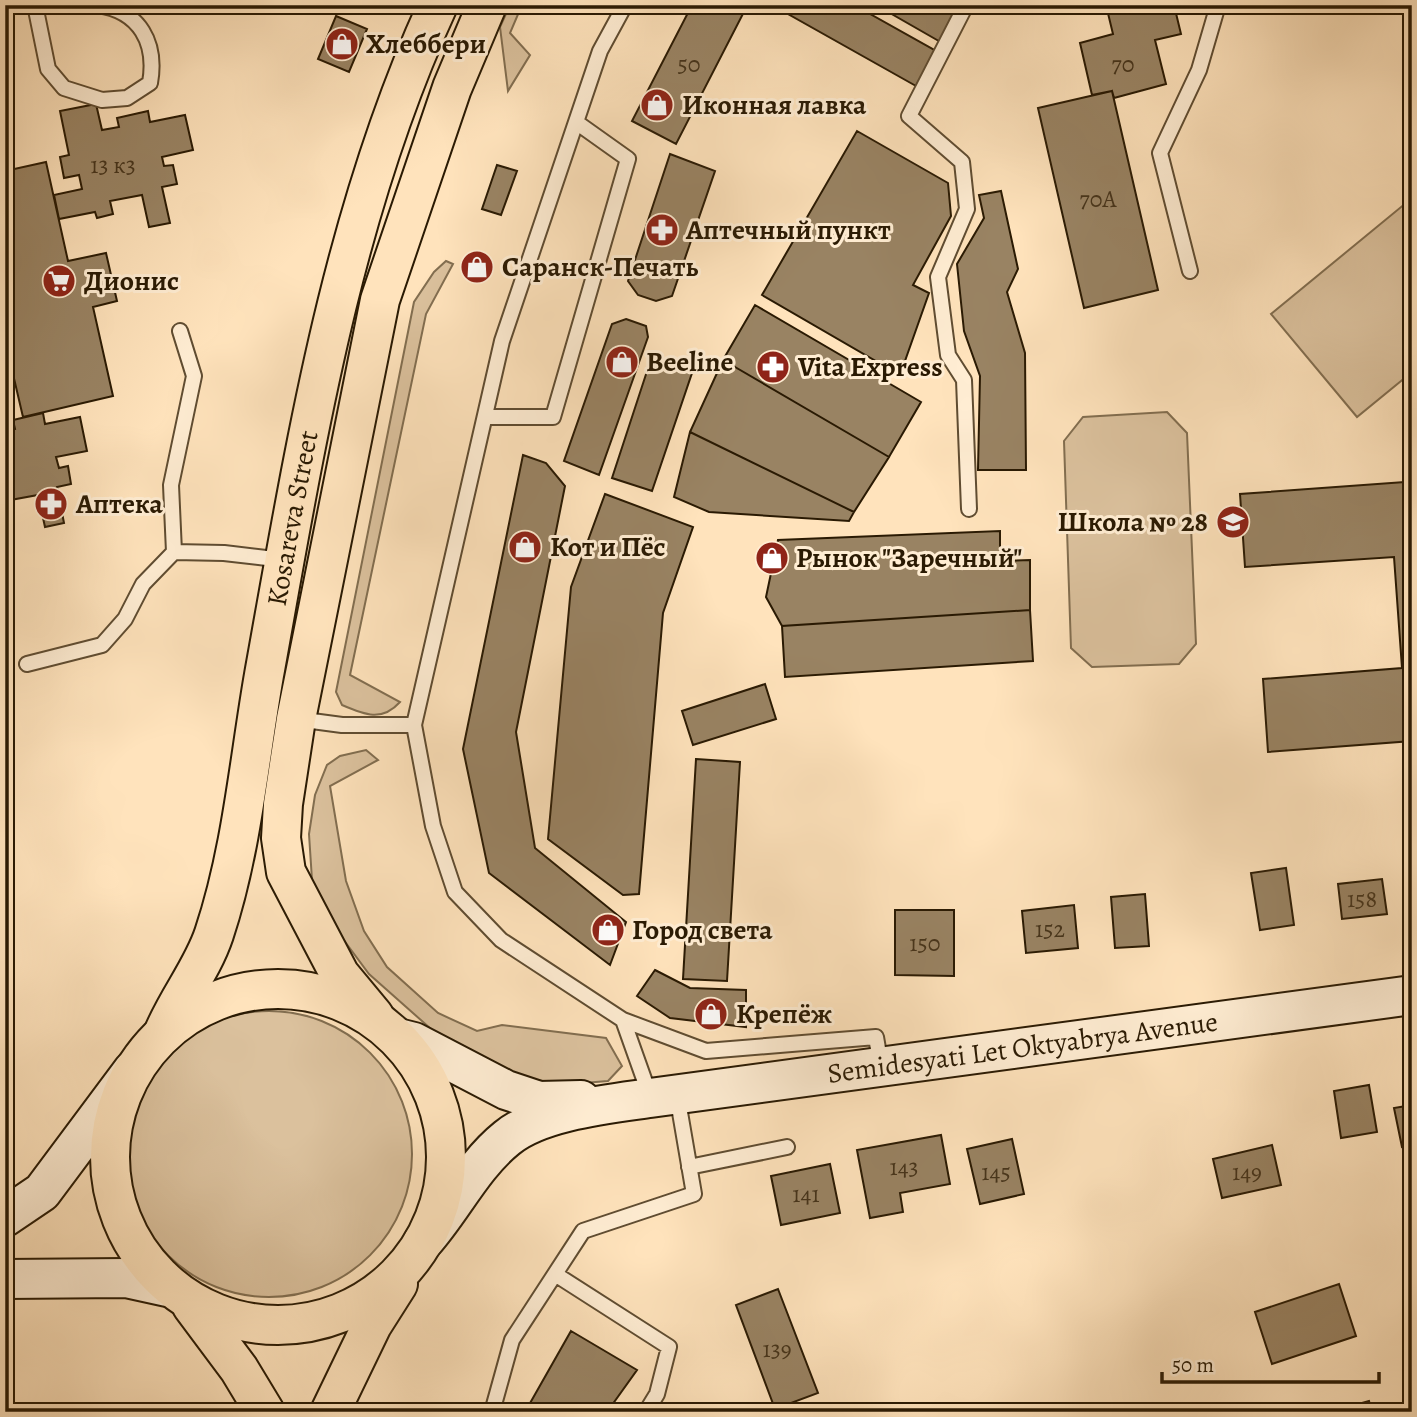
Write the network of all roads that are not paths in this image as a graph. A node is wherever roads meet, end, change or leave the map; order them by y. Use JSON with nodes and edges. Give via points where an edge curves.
{"nodes":[{"id":1,"x":35,"y":5,"type":"edge"},
{"id":2,"x":98,"y":5,"type":"edge"},
{"id":3,"x":438,"y":5,"type":"edge"},
{"id":4,"x":487,"y":5,"type":"edge"},
{"id":5,"x":625,"y":5,"type":"edge"},
{"id":6,"x":966,"y":5,"type":"edge"},
{"id":7,"x":1218,"y":5,"type":"edge"},
{"id":8,"x":576,"y":122,"type":"junction"},
{"id":9,"x":1190,"y":271,"type":"dead end"},
{"id":10,"x":180,"y":331,"type":"dead end"},
{"id":11,"x":485,"y":417,"type":"junction"},
{"id":12,"x":969,"y":509,"type":"dead end"},
{"id":13,"x":174,"y":552,"type":"junction"},
{"id":14,"x":285,"y":560,"type":"junction"},
{"id":15,"x":27,"y":664,"type":"dead end"},
{"id":16,"x":296,"y":719,"type":"junction"},
{"id":17,"x":414,"y":725,"type":"junction"},
{"id":18,"x":1412,"y":995,"type":"edge"},
{"id":19,"x":623,"y":1020,"type":"junction"},
{"id":20,"x":386,"y":1027,"type":"junction"},
{"id":21,"x":163,"y":1034,"type":"junction"},
{"id":22,"x":881,"y":1067,"type":"junction"},
{"id":23,"x":133,"y":1070,"type":"junction"},
{"id":24,"x":653,"y":1097,"type":"junction"},
{"id":25,"x":787,"y":1147,"type":"dead end"},
{"id":26,"x":689,"y":1167,"type":"junction"},
{"id":27,"x":5,"y":1217,"type":"edge"},
{"id":28,"x":418,"y":1250,"type":"junction"},
{"id":29,"x":555,"y":1274,"type":"junction"},
{"id":30,"x":5,"y":1279,"type":"edge"},
{"id":31,"x":176,"y":1293,"type":"junction"},
{"id":32,"x":265,"y":1412,"type":"edge"},
{"id":33,"x":330,"y":1412,"type":"edge"},
{"id":34,"x":492,"y":1412,"type":"edge"},
{"id":35,"x":646,"y":1412,"type":"edge"}],
"edges":[{"from":1,"to":2,"type":"lane","via":[[48,69],[64,88],[102,100],[127,98],[150,83],[149,46],[140,24],[112,7]]},
{"from":3,"to":14,"type":"main road","name":"Kosareva Street","via":[[409,68],[363,203],[339,295]]},
{"from":4,"to":16,"type":"main road","name":"Kosareva Street","via":[[452,88],[380,300]]},
{"from":5,"to":8,"type":"lane","via":[[600,51]]},
{"from":6,"to":12,"type":"lane","via":[[909,116],[962,162],[967,209],[938,276],[948,355],[964,380]]},
{"from":7,"to":9,"type":"lane","via":[[1199,70],[1160,153]]},
{"from":8,"to":11,"type":"lane","via":[[502,341]]},
{"from":8,"to":11,"type":"lane","via":[[628,159],[553,417]]},
{"from":10,"to":13,"type":"lane","via":[[194,376],[171,485]]},
{"from":11,"to":17,"type":"lane"},
{"from":13,"to":14,"type":"lane"},
{"from":13,"to":15,"type":"lane","via":[[143,584],[124,619],[102,645]]},
{"from":14,"to":21,"type":"main road","name":"Kosareva Street","via":[[233,866],[214,935]]},
{"from":16,"to":17,"type":"lane","via":[[342,725]]},
{"from":16,"to":20,"type":"main road","name":"Kosareva Street","via":[[282,815],[286,872],[340,975]]},
{"from":17,"to":19,"type":"lane","via":[[433,826],[455,892],[501,940]]},
{"from":18,"to":22,"type":"main road","name":"Semidesyati Let Oktyabrya Avenue"},
{"from":19,"to":22,"type":"lane","via":[[706,1051],[876,1037]]},
{"from":19,"to":24,"type":"lane"},
{"from":20,"to":21,"type":"main road","via":[[343,1002],[296,989],[247,992],[202,1006]]},
{"from":20,"to":24,"type":"main road","name":"Semidesyati Let Oktyabrya Avenue","via":[[506,1090],[539,1101]]},
{"from":20,"to":28,"type":"main road","name":"Kosareva Street","via":[[430,1084],[444,1127],[446,1173],[436,1219]]},
{"from":21,"to":23,"type":"main road"},
{"from":22,"to":24,"type":"main road","name":"Semidesyati Let Oktyabrya Avenue"},
{"from":23,"to":27,"type":"main road","via":[[42,1192]]},
{"from":23,"to":31,"type":"main road","via":[[118,1102],[109,1141],[112,1191],[125,1230]]},
{"from":24,"to":26,"type":"lane"},
{"from":24,"to":28,"type":"main road","name":"Semidesyati Let Oktyabrya Avenue","via":[[545,1118],[508,1137],[479,1167]]},
{"from":25,"to":26,"type":"lane"},
{"from":26,"to":29,"type":"lane","via":[[694,1194],[583,1231]]},
{"from":28,"to":31,"type":"main road","via":[[370,1299],[323,1320],[276,1326],[230,1320]]},
{"from":28,"to":33,"type":"main road","via":[[372,1325]]},
{"from":29,"to":34,"type":"lane","via":[[512,1340]]},
{"from":29,"to":35,"type":"lane","via":[[669,1347],[657,1394]]},
{"from":30,"to":31,"type":"main road","via":[[126,1278]]},
{"from":31,"to":32,"type":"main road","via":[[210,1327]]}]}
